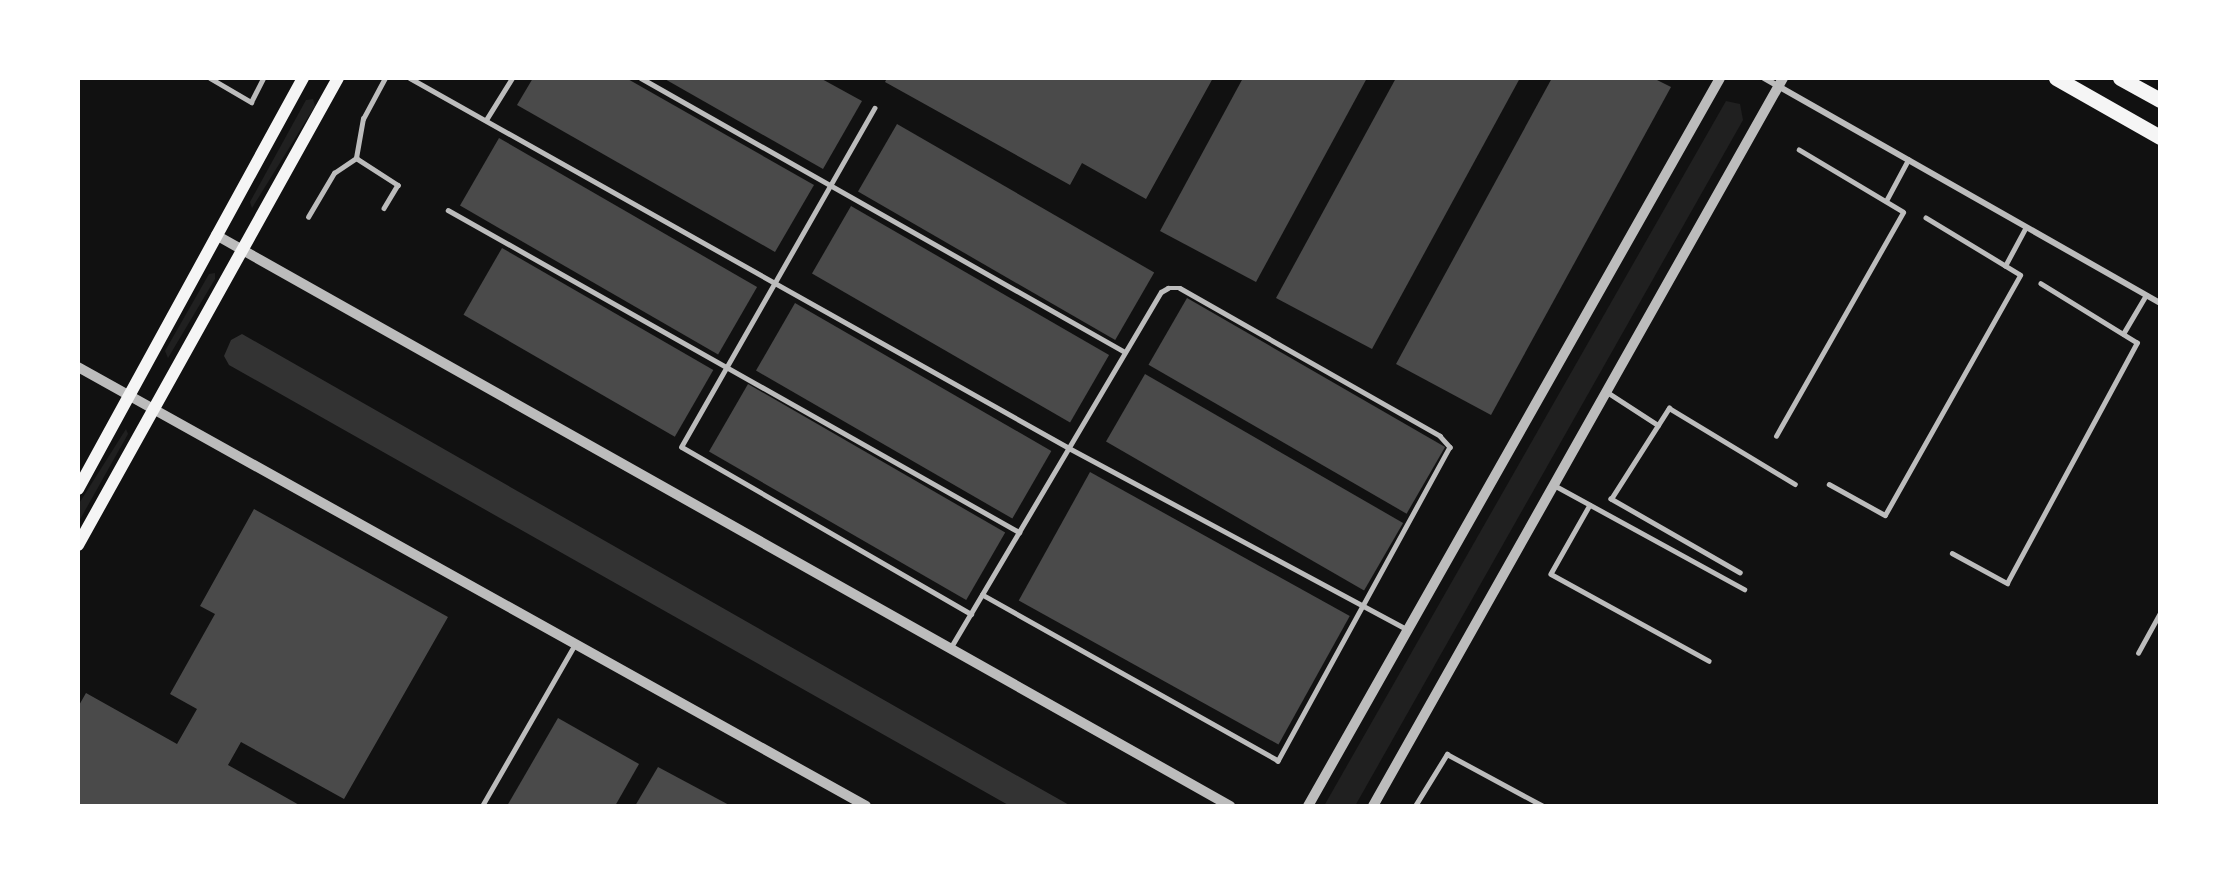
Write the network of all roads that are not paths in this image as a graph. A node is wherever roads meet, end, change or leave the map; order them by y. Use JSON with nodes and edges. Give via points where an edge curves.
{"nodes":[{"id":1,"x":210,"y":78,"type":"edge"},
{"id":2,"x":263,"y":78,"type":"edge"},
{"id":3,"x":303,"y":78,"type":"edge"},
{"id":4,"x":338,"y":78,"type":"edge"},
{"id":5,"x":385,"y":78,"type":"edge"},
{"id":6,"x":410,"y":78,"type":"edge"},
{"id":7,"x":512,"y":78,"type":"edge"},
{"id":8,"x":640,"y":78,"type":"edge"},
{"id":9,"x":1720,"y":78,"type":"edge"},
{"id":10,"x":1764,"y":78,"type":"edge"},
{"id":11,"x":2056,"y":78,"type":"edge"},
{"id":12,"x":2120,"y":78,"type":"edge"},
{"id":13,"x":1781,"y":82,"type":"edge"},
{"id":14,"x":2160,"y":100,"type":"edge"},
{"id":15,"x":875,"y":108,"type":"dead end"},
{"id":16,"x":486,"y":120,"type":"junction"},
{"id":17,"x":2160,"y":138,"type":"edge"},
{"id":18,"x":1799,"y":150,"type":"dead end"},
{"id":19,"x":356,"y":158,"type":"junction"},
{"id":20,"x":1908,"y":160,"type":"junction"},
{"id":21,"x":832,"y":186,"type":"junction"},
{"id":22,"x":1886,"y":201,"type":"junction"},
{"id":23,"x":384,"y":208,"type":"dead end"},
{"id":24,"x":448,"y":210,"type":"dead end"},
{"id":25,"x":308,"y":217,"type":"dead end"},
{"id":26,"x":1926,"y":218,"type":"dead end"},
{"id":27,"x":2026,"y":227,"type":"junction"},
{"id":28,"x":216,"y":235,"type":"junction"},
{"id":29,"x":239,"y":249,"type":"junction"},
{"id":30,"x":2005,"y":266,"type":"junction"},
{"id":31,"x":778,"y":282,"type":"junction"},
{"id":32,"x":2041,"y":284,"type":"dead end"},
{"id":33,"x":2146,"y":295,"type":"junction"},
{"id":34,"x":2160,"y":303,"type":"edge"},
{"id":35,"x":2123,"y":334,"type":"junction"},
{"id":36,"x":1125,"y":352,"type":"junction"},
{"id":37,"x":78,"y":367,"type":"edge"},
{"id":38,"x":728,"y":368,"type":"junction"},
{"id":39,"x":1605,"y":391,"type":"junction"},
{"id":40,"x":130,"y":396,"type":"junction"},
{"id":41,"x":154,"y":410,"type":"junction"},
{"id":42,"x":1658,"y":425,"type":"junction"},
{"id":43,"x":1776,"y":436,"type":"dead end"},
{"id":44,"x":1069,"y":448,"type":"junction"},
{"id":45,"x":1552,"y":483,"type":"junction"},
{"id":46,"x":1795,"y":483,"type":"dead end"},
{"id":47,"x":1829,"y":484,"type":"dead end"},
{"id":48,"x":78,"y":489,"type":"edge"},
{"id":49,"x":1590,"y":505,"type":"junction"},
{"id":50,"x":1019,"y":532,"type":"junction"},
{"id":51,"x":78,"y":545,"type":"edge"},
{"id":52,"x":1952,"y":553,"type":"dead end"},
{"id":53,"x":1740,"y":573,"type":"dead end"},
{"id":54,"x":1744,"y":589,"type":"dead end"},
{"id":55,"x":982,"y":595,"type":"junction"},
{"id":56,"x":1366,"y":608,"type":"junction"},
{"id":57,"x":2160,"y":613,"type":"edge"},
{"id":58,"x":971,"y":614,"type":"junction"},
{"id":59,"x":1407,"y":628,"type":"junction"},
{"id":60,"x":575,"y":644,"type":"junction"},
{"id":61,"x":950,"y":650,"type":"junction"},
{"id":62,"x":2138,"y":652,"type":"dead end"},
{"id":63,"x":1709,"y":662,"type":"dead end"},
{"id":64,"x":482,"y":806,"type":"edge"},
{"id":65,"x":866,"y":806,"type":"edge"},
{"id":66,"x":1230,"y":806,"type":"edge"},
{"id":67,"x":1308,"y":806,"type":"edge"},
{"id":68,"x":1373,"y":806,"type":"edge"},
{"id":69,"x":1415,"y":806,"type":"edge"},
{"id":70,"x":1543,"y":806,"type":"edge"}],
"edges":[{"from":1,"to":2,"type":"lane","via":[[251,102]]},
{"from":3,"to":28,"type":"main road"},
{"from":4,"to":29,"type":"main road"},
{"from":5,"to":19,"type":"lane","via":[[363,119]]},
{"from":6,"to":16,"type":"lane"},
{"from":7,"to":16,"type":"lane"},
{"from":8,"to":21,"type":"lane"},
{"from":9,"to":59,"type":"street"},
{"from":10,"to":13,"type":"street"},
{"from":11,"to":17,"type":"main road"},
{"from":12,"to":14,"type":"main road"},
{"from":13,"to":20,"type":"street"},
{"from":13,"to":39,"type":"street"},
{"from":15,"to":21,"type":"lane"},
{"from":16,"to":31,"type":"lane"},
{"from":18,"to":22,"type":"lane"},
{"from":19,"to":23,"type":"lane","via":[[398,185]]},
{"from":19,"to":25,"type":"lane","via":[[334,173]]},
{"from":20,"to":22,"type":"lane"},
{"from":20,"to":27,"type":"street"},
{"from":21,"to":31,"type":"lane"},
{"from":21,"to":36,"type":"lane"},
{"from":22,"to":43,"type":"lane","via":[[1903,212]]},
{"from":24,"to":38,"type":"lane"},
{"from":26,"to":30,"type":"lane"},
{"from":27,"to":30,"type":"lane"},
{"from":27,"to":33,"type":"street"},
{"from":28,"to":29,"type":"street"},
{"from":28,"to":40,"type":"main road"},
{"from":29,"to":41,"type":"main road"},
{"from":29,"to":61,"type":"street"},
{"from":30,"to":47,"type":"lane","via":[[2020,275],[1885,515]]},
{"from":31,"to":38,"type":"lane"},
{"from":31,"to":44,"type":"lane"},
{"from":32,"to":35,"type":"lane"},
{"from":33,"to":34,"type":"street"},
{"from":33,"to":35,"type":"lane"},
{"from":35,"to":52,"type":"lane","via":[[2137,343],[2007,583]]},
{"from":36,"to":44,"type":"lane"},
{"from":36,"to":56,"type":"lane","via":[[1161,292],[1180,288],[1448,442],[1450,453]]},
{"from":37,"to":40,"type":"street"},
{"from":38,"to":50,"type":"lane"},
{"from":38,"to":58,"type":"lane","via":[[682,447]]},
{"from":39,"to":42,"type":"lane"},
{"from":39,"to":45,"type":"street"},
{"from":40,"to":41,"type":"street"},
{"from":40,"to":48,"type":"main road"},
{"from":41,"to":51,"type":"main road"},
{"from":41,"to":60,"type":"street"},
{"from":42,"to":46,"type":"lane","via":[[1669,408]]},
{"from":42,"to":53,"type":"lane","via":[[1611,499]]},
{"from":44,"to":50,"type":"lane"},
{"from":44,"to":56,"type":"lane"},
{"from":45,"to":49,"type":"lane"},
{"from":45,"to":68,"type":"street"},
{"from":49,"to":54,"type":"lane"},
{"from":49,"to":63,"type":"lane","via":[[1551,574]]},
{"from":50,"to":55,"type":"lane"},
{"from":55,"to":56,"type":"lane","via":[[1278,761]]},
{"from":55,"to":58,"type":"lane"},
{"from":56,"to":59,"type":"lane"},
{"from":57,"to":62,"type":"lane"},
{"from":58,"to":61,"type":"lane"},
{"from":59,"to":67,"type":"street"},
{"from":60,"to":64,"type":"lane"},
{"from":60,"to":65,"type":"street"},
{"from":61,"to":66,"type":"street"},
{"from":69,"to":70,"type":"lane","via":[[1447,754]]}]}
